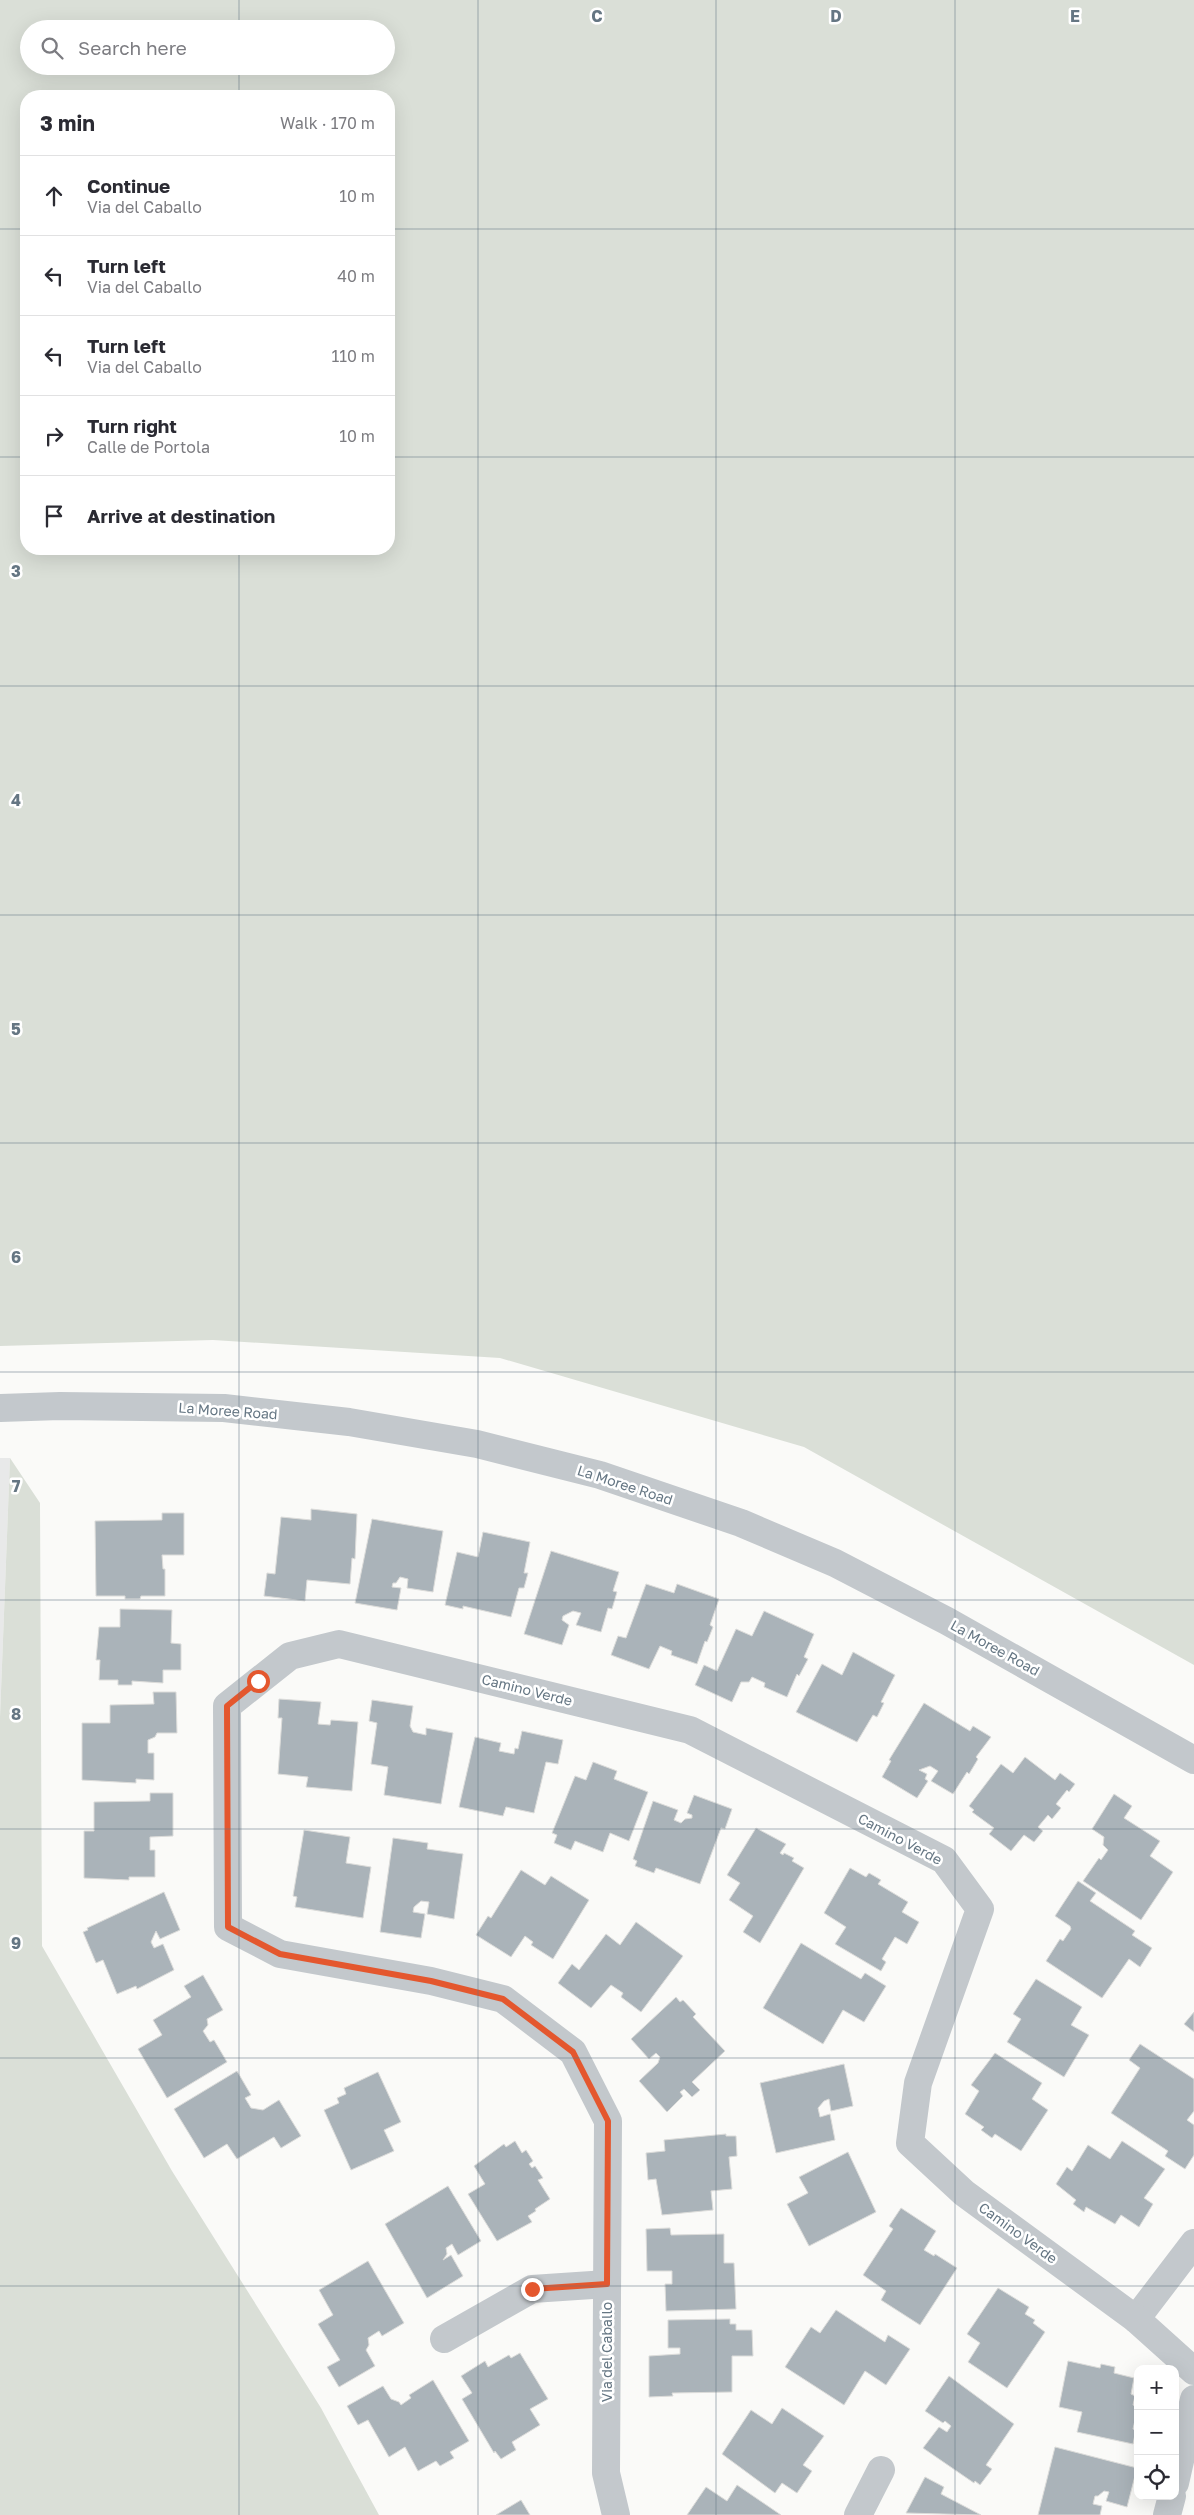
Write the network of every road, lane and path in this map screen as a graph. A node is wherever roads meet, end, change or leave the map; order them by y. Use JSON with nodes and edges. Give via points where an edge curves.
{"nodes":[{"id":1,"x":0,"y":1408,"type":"edge"},
{"id":2,"x":258,"y":1681,"type":"joint"},
{"id":3,"x":1194,"y":1760,"type":"edge"},
{"id":4,"x":1194,"y":2243,"type":"edge"},
{"id":5,"x":607,"y":2284,"type":"junction"},
{"id":6,"x":1136,"y":2319,"type":"junction"},
{"id":7,"x":444,"y":2339,"type":"dead end"},
{"id":8,"x":1194,"y":2371,"type":"edge"},
{"id":9,"x":1194,"y":2399,"type":"edge"},
{"id":10,"x":1179,"y":2465,"type":"edge"},
{"id":11,"x":881,"y":2470,"type":"dead end"},
{"id":12,"x":1171,"y":2500,"type":"edge"},
{"id":13,"x":616,"y":2515,"type":"edge"},
{"id":14,"x":858,"y":2515,"type":"edge"},
{"id":15,"x":1167,"y":2515,"type":"edge"}],
"edges":[{"from":1,"to":3,"type":"street","name":"La Moree Road","via":[[224,1408],[339,1421],[478,1444],[600,1475],[741,1523],[835,1563],[947,1621]]},
{"from":2,"to":5,"type":"street","name":"Via del Caballo","via":[[227,1706],[228,1927],[280,1954],[431,1981],[503,1999],[573,2052],[608,2121]]},
{"from":2,"to":6,"type":"street","name":"Camino Verde","via":[[290,1656],[339,1644],[690,1730],[944,1860],[980,1909],[918,2083],[910,2143],[964,2193]]},
{"from":4,"to":6,"type":"street"},
{"from":5,"to":7,"type":"street","via":[[532,2289]]},
{"from":5,"to":13,"type":"street","name":"Via del Caballo","via":[[606,2473]]},
{"from":6,"to":8,"type":"street","name":"Camino Verde"},
{"from":9,"to":10,"type":"street"},
{"from":11,"to":14,"type":"street"},
{"from":12,"to":15,"type":"street"}]}
